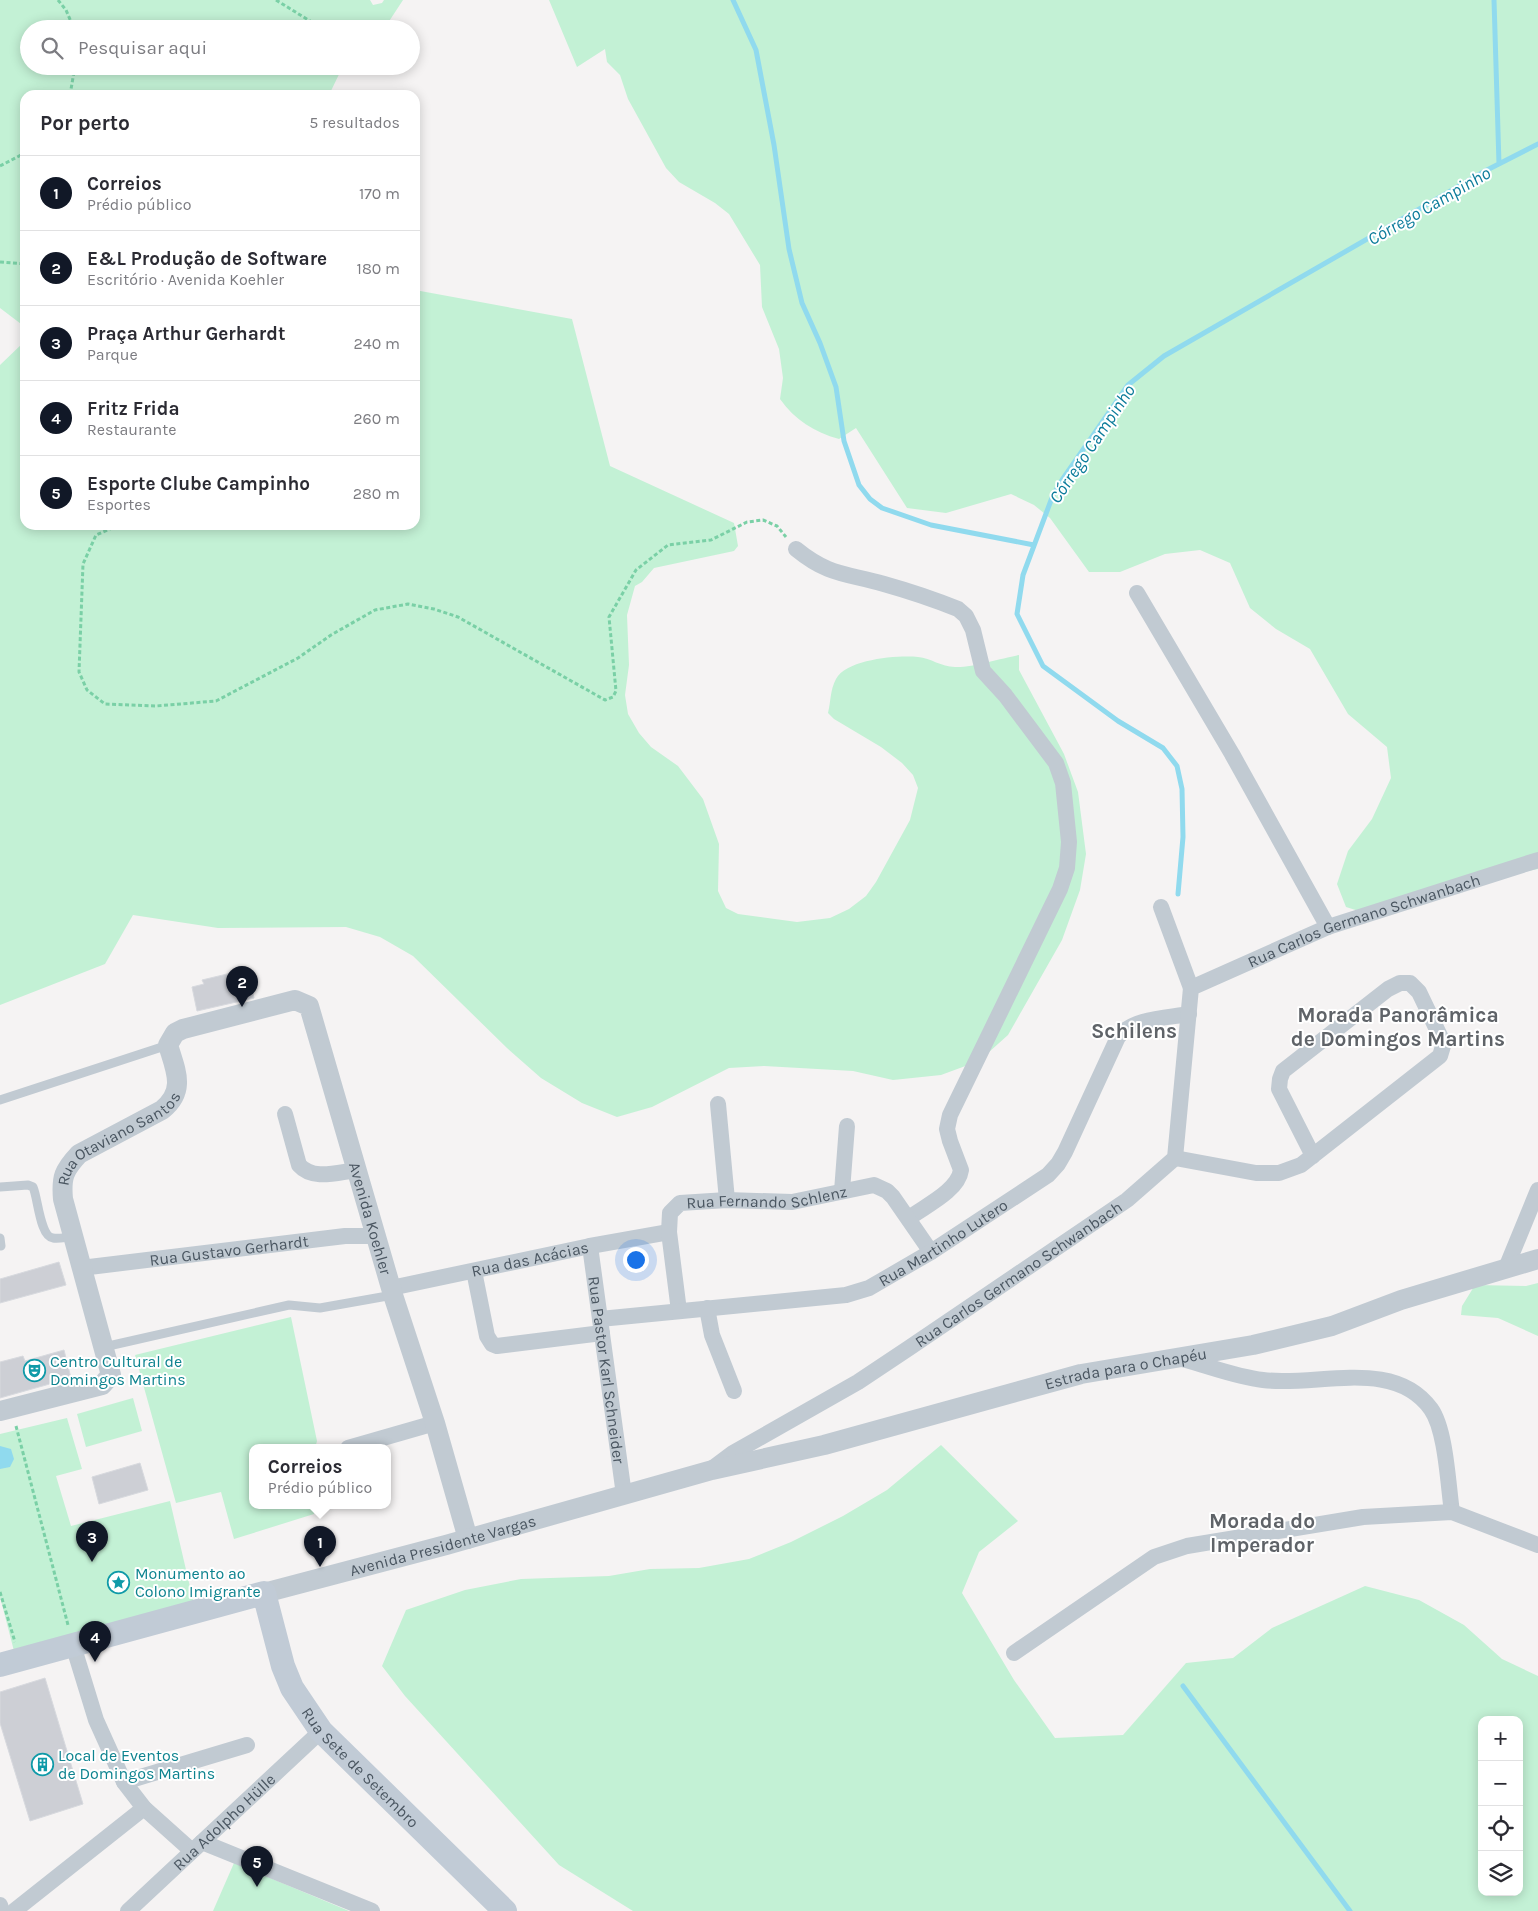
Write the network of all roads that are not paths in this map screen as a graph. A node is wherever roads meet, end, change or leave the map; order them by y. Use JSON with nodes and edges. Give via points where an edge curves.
{"nodes":[{"id":1,"x":796,"y":550,"type":"road end"},
{"id":2,"x":1137,"y":593,"type":"dead end"},
{"id":3,"x":1538,"y":860,"type":"edge"},
{"id":4,"x":1161,"y":908,"type":"dead end"},
{"id":5,"x":1328,"y":927,"type":"junction"},
{"id":6,"x":1191,"y":988,"type":"junction"},
{"id":7,"x":1189,"y":1014,"type":"junction"},
{"id":8,"x":168,"y":1045,"type":"junction"},
{"id":9,"x":0,"y":1100,"type":"edge"},
{"id":10,"x":718,"y":1104,"type":"dead end"},
{"id":11,"x":285,"y":1114,"type":"dead end"},
{"id":12,"x":847,"y":1126,"type":"dead end"},
{"id":13,"x":1313,"y":1156,"type":"junction"},
{"id":14,"x":1175,"y":1158,"type":"junction"},
{"id":15,"x":357,"y":1170,"type":"junction"},
{"id":16,"x":0,"y":1187,"type":"edge"},
{"id":17,"x":1538,"y":1190,"type":"edge"},
{"id":18,"x":842,"y":1191,"type":"junction"},
{"id":19,"x":727,"y":1200,"type":"junction"},
{"id":20,"x":909,"y":1218,"type":"junction"},
{"id":21,"x":669,"y":1232,"type":"junction"},
{"id":22,"x":376,"y":1236,"type":"junction"},
{"id":23,"x":73,"y":1237,"type":"junction"},
{"id":24,"x":590,"y":1246,"type":"junction"},
{"id":25,"x":931,"y":1252,"type":"junction"},
{"id":26,"x":1538,"y":1258,"type":"edge"},
{"id":27,"x":81,"y":1268,"type":"junction"},
{"id":28,"x":1506,"y":1268,"type":"junction"},
{"id":29,"x":474,"y":1271,"type":"junction"},
{"id":30,"x":392,"y":1292,"type":"junction"},
{"id":31,"x":707,"y":1308,"type":"junction"},
{"id":32,"x":679,"y":1311,"type":"junction"},
{"id":33,"x":601,"y":1326,"type":"junction"},
{"id":34,"x":104,"y":1347,"type":"junction"},
{"id":35,"x":1182,"y":1359,"type":"junction"},
{"id":36,"x":734,"y":1391,"type":"dead end"},
{"id":37,"x":6,"y":1410,"type":"edge"},
{"id":38,"x":435,"y":1424,"type":"junction"},
{"id":39,"x":362,"y":1444,"type":"edge"},
{"id":40,"x":712,"y":1470,"type":"junction"},
{"id":41,"x":624,"y":1494,"type":"junction"},
{"id":42,"x":1452,"y":1512,"type":"junction"},
{"id":43,"x":468,"y":1539,"type":"junction"},
{"id":44,"x":1538,"y":1545,"type":"edge"},
{"id":45,"x":264,"y":1593,"type":"junction"},
{"id":46,"x":73,"y":1645,"type":"junction"},
{"id":47,"x":1014,"y":1654,"type":"dead end"},
{"id":48,"x":10,"y":1662,"type":"edge"},
{"id":49,"x":321,"y":1732,"type":"junction"},
{"id":50,"x":247,"y":1745,"type":"dead end"},
{"id":51,"x":124,"y":1782,"type":"junction"},
{"id":52,"x":144,"y":1808,"type":"junction"},
{"id":53,"x":197,"y":1847,"type":"junction"},
{"id":54,"x":0,"y":1905,"type":"edge"},
{"id":55,"x":2,"y":1911,"type":"edge"},
{"id":56,"x":14,"y":1911,"type":"edge"},
{"id":57,"x":128,"y":1911,"type":"edge"},
{"id":58,"x":372,"y":1911,"type":"edge"},
{"id":59,"x":505,"y":1911,"type":"edge"}],
"edges":[{"from":1,"to":20,"type":"street","via":[[811,562],[838,574],[882,583],[958,609],[966,616],[973,630],[983,671],[1045,746],[1056,763],[1063,784],[1069,842],[1067,868],[1038,938],[950,1115],[948,1129],[960,1176],[949,1189]]},
{"from":2,"to":5,"type":"street","via":[[1232,754]]},
{"from":3,"to":5,"type":"street","name":"Rua Carlos Germano Schwanbach"},
{"from":4,"to":6,"type":"street"},
{"from":5,"to":6,"type":"street","name":"Rua Carlos Germano Schwanbach"},
{"from":6,"to":7,"type":"street"},
{"from":7,"to":14,"type":"street"},
{"from":7,"to":25,"type":"street","name":"Rua Martinho Lutero","via":[[1133,1025],[1123,1030],[1058,1164],[1028,1190]]},
{"from":8,"to":9,"type":"lane"},
{"from":8,"to":15,"type":"street","name":"Avenida Koehler","via":[[175,1033],[200,1024],[289,1000],[309,1006]]},
{"from":8,"to":23,"type":"street","name":"Rua Otaviano Santos","via":[[178,1083],[171,1102],[162,1110],[79,1154],[61,1179]]},
{"from":10,"to":19,"type":"street"},
{"from":11,"to":15,"type":"street","via":[[303,1170],[319,1175]]},
{"from":12,"to":18,"type":"street"},
{"from":13,"to":13,"type":"street","via":[[1440,1056],[1441,1038],[1419,992],[1410,983],[1400,983],[1388,989],[1283,1072],[1279,1089]]},
{"from":13,"to":14,"type":"street","via":[[1301,1165],[1279,1173],[1234,1171]]},
{"from":14,"to":40,"type":"street","name":"Rua Carlos Germano Schwanbach","via":[[1127,1200],[917,1343],[858,1382],[733,1453]]},
{"from":15,"to":22,"type":"street","name":"Avenida Koehler"},
{"from":16,"to":23,"type":"lane","via":[[33,1187],[43,1229],[48,1236]]},
{"from":17,"to":28,"type":"street"},
{"from":18,"to":19,"type":"street","name":"Rua Fernando Schlenz","via":[[792,1202]]},
{"from":18,"to":20,"type":"street","name":"Rua Fernando Schlenz","via":[[863,1186],[880,1187],[893,1197]]},
{"from":19,"to":21,"type":"street","name":"Rua Fernando Schlenz","via":[[680,1203],[670,1213]]},
{"from":20,"to":25,"type":"street","name":"Rua Fernando Schlenz"},
{"from":21,"to":24,"type":"street","name":"Rua das Acácias"},
{"from":21,"to":32,"type":"street","name":"Rua Fernando Schlenz"},
{"from":22,"to":27,"type":"street","name":"Rua Gustavo Gerhardt","via":[[345,1236]]},
{"from":22,"to":30,"type":"street","name":"Avenida Koehler"},
{"from":23,"to":27,"type":"street","name":"Rua Otaviano Santos"},
{"from":24,"to":29,"type":"street","name":"Rua das Acácias"},
{"from":24,"to":33,"type":"street","name":"Rua Pastor Karl Schneider"},
{"from":25,"to":31,"type":"street","name":"Rua Martinho Lutero","via":[[856,1293]]},
{"from":26,"to":28,"type":"street","name":"Estrada para o Chapéu"},
{"from":27,"to":34,"type":"street","name":"Rua Otaviano Santos"},
{"from":28,"to":35,"type":"street","name":"Estrada para o Chapéu","via":[[1402,1300],[1332,1326]]},
{"from":29,"to":30,"type":"street","name":"Rua das Acácias"},
{"from":29,"to":33,"type":"street","name":"Rua Martinho Lutero","via":[[487,1336],[492,1344],[497,1346]]},
{"from":30,"to":34,"type":"lane","via":[[320,1308],[288,1305]]},
{"from":30,"to":38,"type":"street","name":"Avenida Koehler"},
{"from":31,"to":32,"type":"street","name":"Rua Martinho Lutero"},
{"from":31,"to":36,"type":"street","via":[[712,1335]]},
{"from":32,"to":33,"type":"street","name":"Rua Martinho Lutero"},
{"from":33,"to":41,"type":"street","name":"Rua Pastor Karl Schneider"},
{"from":34,"to":37,"type":"street","name":"Rua Otaviano Santos","via":[[111,1375],[102,1385]]},
{"from":35,"to":40,"type":"street","name":"Estrada para o Chapéu","via":[[1081,1374],[824,1445]]},
{"from":35,"to":42,"type":"street","via":[[1263,1380],[1375,1379],[1395,1381],[1416,1392],[1432,1410],[1442,1440]]},
{"from":38,"to":39,"type":"street"},
{"from":38,"to":43,"type":"street","name":"Avenida Koehler"},
{"from":40,"to":41,"type":"street","name":"Avenida Presidente Vargas"},
{"from":41,"to":43,"type":"street","name":"Avenida Presidente Vargas"},
{"from":42,"to":44,"type":"street"},
{"from":42,"to":47,"type":"street","via":[[1363,1517],[1170,1550],[1154,1557]]},
{"from":43,"to":45,"type":"street","name":"Avenida Presidente Vargas"},
{"from":45,"to":46,"type":"main road","name":"Avenida Presidente Vargas"},
{"from":45,"to":49,"type":"main road","name":"Rua Sete de Setembro","via":[[286,1674]]},
{"from":46,"to":48,"type":"main road","name":"Avenida Presidente Vargas"},
{"from":46,"to":51,"type":"street","via":[[96,1720]]},
{"from":49,"to":53,"type":"street","name":"Rua Adolpho Hülle"},
{"from":49,"to":59,"type":"main road","name":"Rua Sete de Setembro"},
{"from":50,"to":51,"type":"street"},
{"from":51,"to":52,"type":"street"},
{"from":52,"to":53,"type":"street"},
{"from":52,"to":56,"type":"street"},
{"from":53,"to":57,"type":"street","name":"Rua Adolpho Hülle"},
{"from":53,"to":58,"type":"street"},
{"from":54,"to":55,"type":"street"}]}
